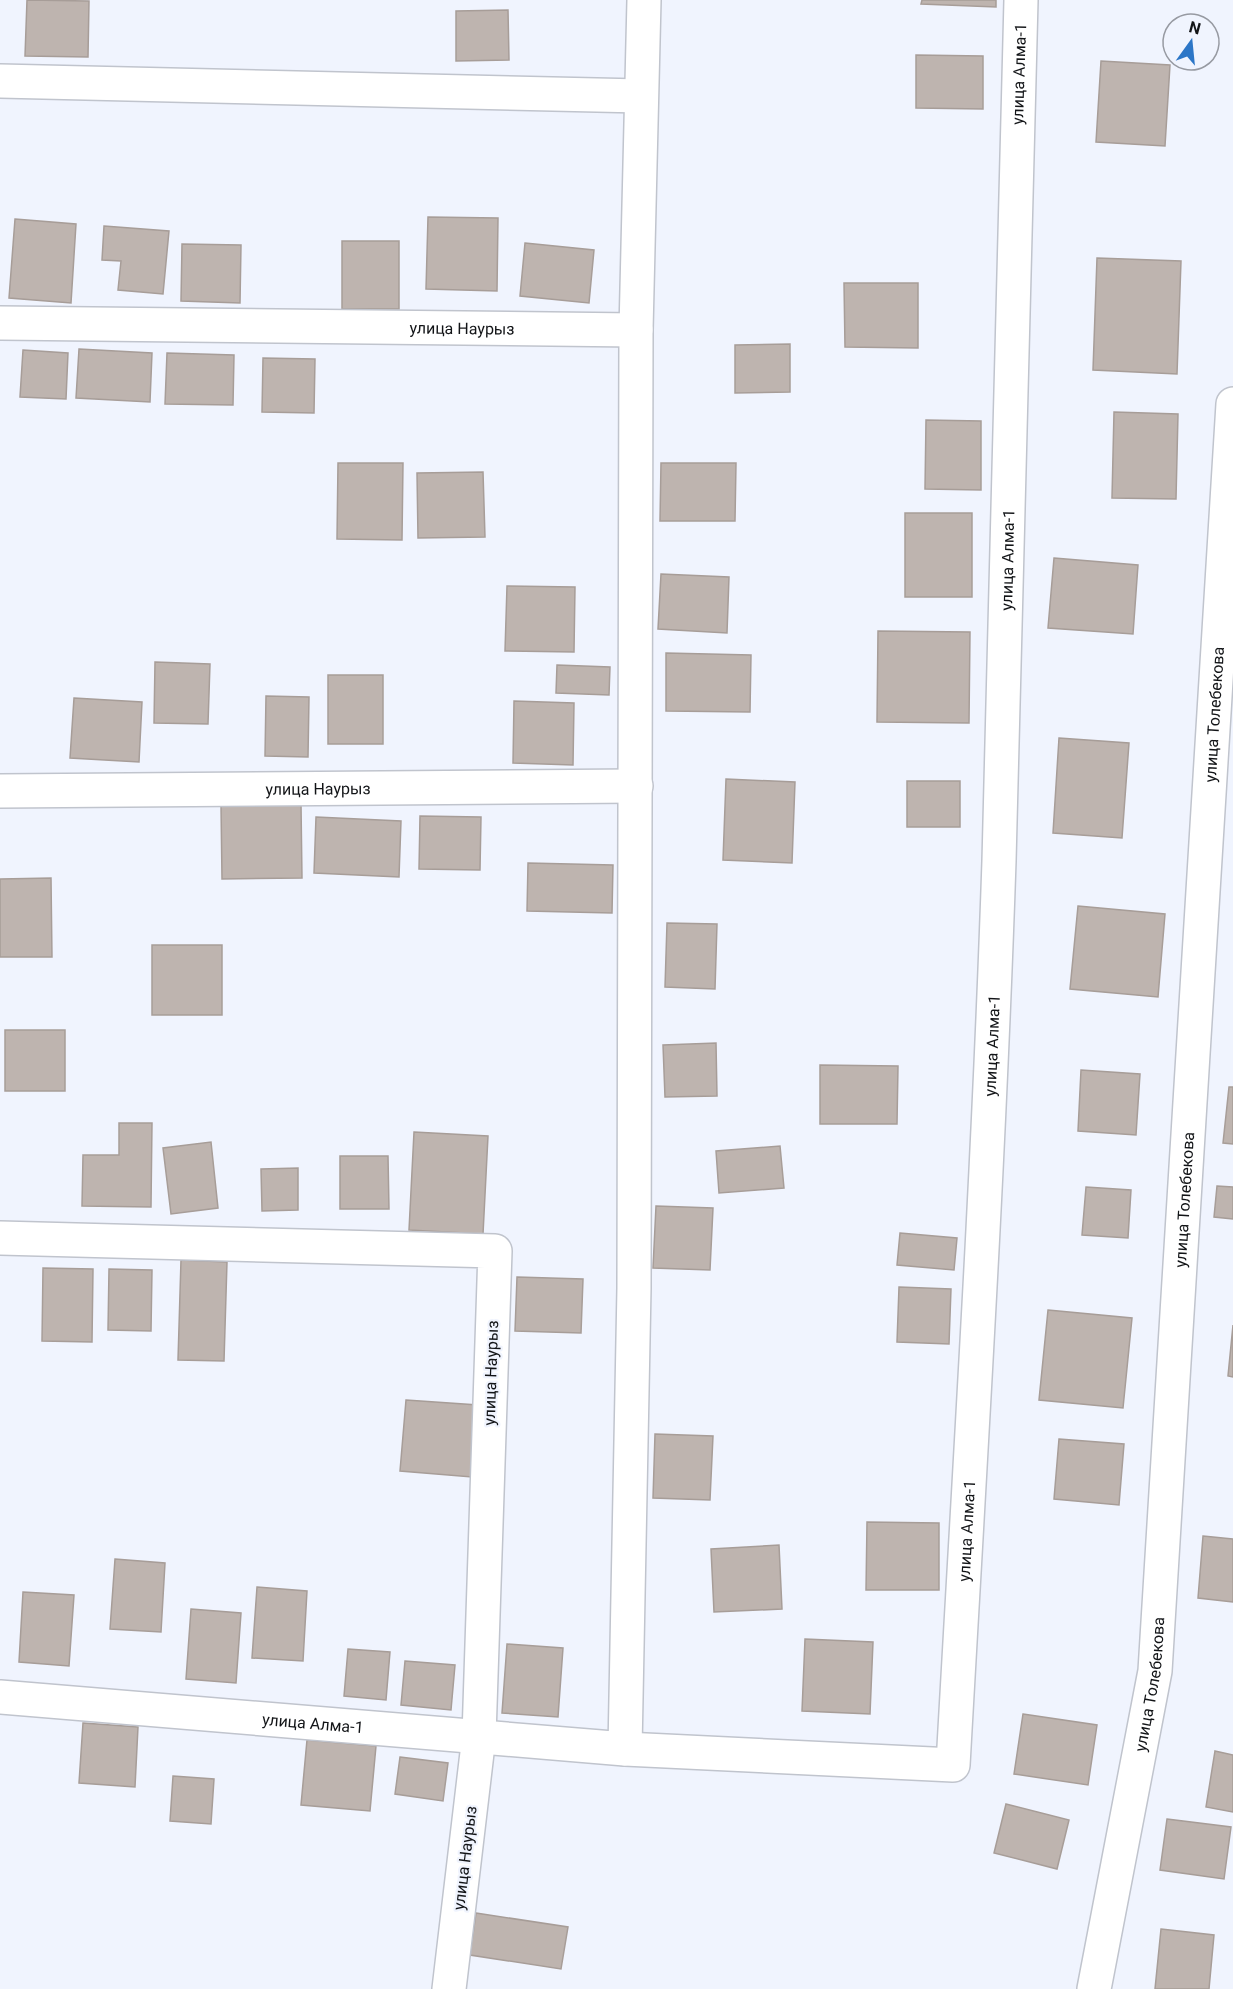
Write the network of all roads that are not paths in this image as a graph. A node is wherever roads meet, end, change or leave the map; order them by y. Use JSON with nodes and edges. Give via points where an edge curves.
{"nodes":[{"id":1,"x":644,"y":0,"type":"edge"},
{"id":2,"x":1021,"y":0,"type":"edge"},
{"id":3,"x":0,"y":81,"type":"edge"},
{"id":4,"x":641,"y":96,"type":"junction"},
{"id":5,"x":0,"y":323,"type":"edge"},
{"id":6,"x":636,"y":330,"type":"junction"},
{"id":7,"x":1233,"y":404,"type":"edge"},
{"id":8,"x":636,"y":786,"type":"junction"},
{"id":9,"x":0,"y":791,"type":"edge"},
{"id":10,"x":0,"y":1238,"type":"edge"},
{"id":11,"x":0,"y":1697,"type":"edge"},
{"id":12,"x":479,"y":1736,"type":"junction"},
{"id":13,"x":625,"y":1749,"type":"junction"},
{"id":14,"x":449,"y":1989,"type":"edge"},
{"id":15,"x":1094,"y":1989,"type":"edge"}],
"edges":[{"from":1,"to":4,"type":"street"},
{"from":2,"to":13,"type":"street","name":"улица Алма-1","via":[[999,884],[953,1765]]},
{"from":3,"to":4,"type":"street"},
{"from":4,"to":6,"type":"street"},
{"from":5,"to":6,"type":"street","name":"улица Наурыз"},
{"from":6,"to":8,"type":"street"},
{"from":7,"to":15,"type":"street","name":"улица Толебекова","via":[[1155,1671]]},
{"from":8,"to":9,"type":"street","name":"улица Наурыз"},
{"from":8,"to":13,"type":"street","via":[[634,1288]]},
{"from":10,"to":12,"type":"street","name":"улица Наурыз","via":[[495,1251]]},
{"from":11,"to":12,"type":"street","name":"улица Алма-1"},
{"from":12,"to":13,"type":"street","name":"улица Алма-1"},
{"from":12,"to":14,"type":"street","name":"улица Наурыз"}]}
